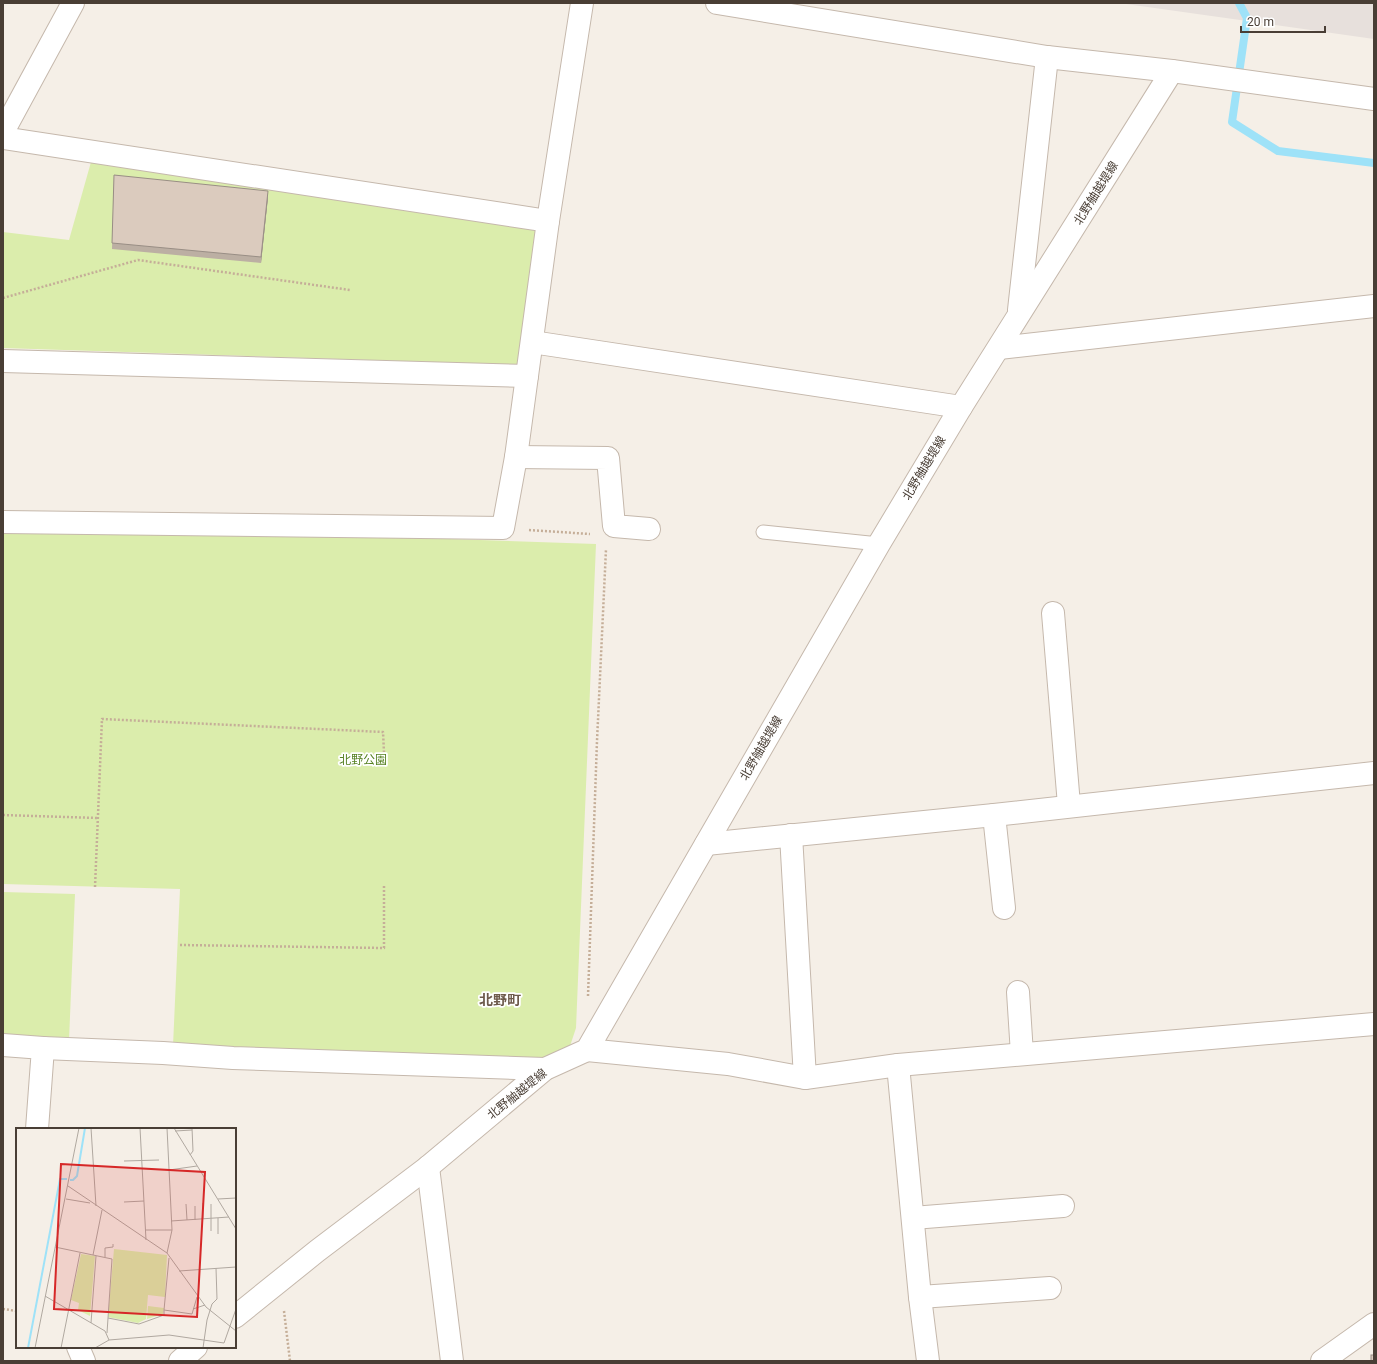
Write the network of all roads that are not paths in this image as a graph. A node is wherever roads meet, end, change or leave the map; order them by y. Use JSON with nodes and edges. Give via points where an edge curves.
{"nodes":[{"id":1,"x":73,"y":3,"type":"edge"},
{"id":2,"x":582,"y":3,"type":"edge"},
{"id":3,"x":717,"y":3,"type":"edge"},
{"id":4,"x":1046,"y":56,"type":"junction"},
{"id":5,"x":1172,"y":71,"type":"junction"},
{"id":6,"x":1374,"y":99,"type":"edge"},
{"id":7,"x":3,"y":132,"type":"edge"},
{"id":8,"x":3,"y":138,"type":"edge"},
{"id":9,"x":548,"y":221,"type":"junction"},
{"id":10,"x":1374,"y":306,"type":"edge"},
{"id":11,"x":1019,"y":315,"type":"junction"},
{"id":12,"x":532,"y":342,"type":"junction"},
{"id":13,"x":999,"y":348,"type":"junction"},
{"id":14,"x":3,"y":361,"type":"edge"},
{"id":15,"x":527,"y":376,"type":"junction"},
{"id":16,"x":961,"y":406,"type":"junction"},
{"id":17,"x":516,"y":457,"type":"junction"},
{"id":18,"x":3,"y":522,"type":"edge"},
{"id":19,"x":649,"y":529,"type":"dead end"},
{"id":20,"x":764,"y":532,"type":"dead end"},
{"id":21,"x":879,"y":544,"type":"junction"},
{"id":22,"x":1053,"y":613,"type":"dead end"},
{"id":23,"x":1374,"y":773,"type":"edge"},
{"id":24,"x":1069,"y":805,"type":"junction"},
{"id":25,"x":994,"y":815,"type":"junction"},
{"id":26,"x":791,"y":835,"type":"junction"},
{"id":27,"x":706,"y":844,"type":"junction"},
{"id":28,"x":1004,"y":908,"type":"dead end"},
{"id":29,"x":1018,"y":992,"type":"dead end"},
{"id":30,"x":1374,"y":1024,"type":"edge"},
{"id":31,"x":3,"y":1045,"type":"edge"},
{"id":32,"x":43,"y":1048,"type":"junction"},
{"id":33,"x":587,"y":1050,"type":"junction"},
{"id":34,"x":1022,"y":1054,"type":"junction"},
{"id":35,"x":898,"y":1065,"type":"junction"},
{"id":36,"x":545,"y":1069,"type":"junction"},
{"id":37,"x":805,"y":1078,"type":"junction"},
{"id":38,"x":37,"y":1128,"type":"edge"},
{"id":39,"x":428,"y":1167,"type":"junction"},
{"id":40,"x":1063,"y":1206,"type":"dead end"},
{"id":41,"x":913,"y":1218,"type":"junction"},
{"id":42,"x":1050,"y":1288,"type":"dead end"},
{"id":43,"x":920,"y":1297,"type":"junction"},
{"id":44,"x":236,"y":1316,"type":"edge"},
{"id":45,"x":1374,"y":1324,"type":"edge"},
{"id":46,"x":78,"y":1348,"type":"edge"},
{"id":47,"x":84,"y":1361,"type":"edge"},
{"id":48,"x":452,"y":1361,"type":"edge"},
{"id":49,"x":928,"y":1361,"type":"edge"},
{"id":50,"x":1322,"y":1361,"type":"edge"}],
"edges":[{"from":1,"to":7,"type":"street"},
{"from":2,"to":9,"type":"street"},
{"from":3,"to":4,"type":"street"},
{"from":4,"to":5,"type":"street"},
{"from":4,"to":11,"type":"street"},
{"from":5,"to":6,"type":"street"},
{"from":5,"to":11,"type":"street","name":"北野舳越堤線"},
{"from":8,"to":9,"type":"street"},
{"from":9,"to":12,"type":"street"},
{"from":10,"to":13,"type":"street"},
{"from":11,"to":13,"type":"street","name":"北野舳越堤線"},
{"from":12,"to":15,"type":"street"},
{"from":12,"to":16,"type":"street"},
{"from":13,"to":16,"type":"street","name":"北野舳越堤線"},
{"from":14,"to":15,"type":"street"},
{"from":15,"to":17,"type":"street"},
{"from":16,"to":21,"type":"street","name":"北野舳越堤線"},
{"from":17,"to":18,"type":"street","via":[[503,528]]},
{"from":17,"to":19,"type":"street","via":[[608,458],[614,526]]},
{"from":20,"to":21,"type":"lane"},
{"from":21,"to":27,"type":"street","name":"北野舳越堤線"},
{"from":22,"to":24,"type":"street"},
{"from":23,"to":24,"type":"street"},
{"from":24,"to":25,"type":"street"},
{"from":25,"to":26,"type":"street"},
{"from":25,"to":28,"type":"street"},
{"from":26,"to":27,"type":"street"},
{"from":26,"to":37,"type":"street"},
{"from":27,"to":33,"type":"street","name":"北野舳越堤線"},
{"from":29,"to":34,"type":"street"},
{"from":30,"to":34,"type":"street"},
{"from":31,"to":32,"type":"street"},
{"from":32,"to":36,"type":"street","via":[[233,1058]]},
{"from":32,"to":38,"type":"street"},
{"from":33,"to":36,"type":"street","name":"北野舳越堤線"},
{"from":33,"to":37,"type":"street","via":[[728,1064]]},
{"from":34,"to":35,"type":"street"},
{"from":35,"to":37,"type":"street"},
{"from":35,"to":41,"type":"street"},
{"from":36,"to":39,"type":"street","name":"北野舳越堤線"},
{"from":39,"to":44,"type":"street","name":"北野舳越堤線"},
{"from":39,"to":48,"type":"street"},
{"from":40,"to":41,"type":"street"},
{"from":41,"to":43,"type":"street"},
{"from":42,"to":43,"type":"street"},
{"from":43,"to":49,"type":"street"},
{"from":45,"to":50,"type":"street"},
{"from":46,"to":47,"type":"street"}]}
